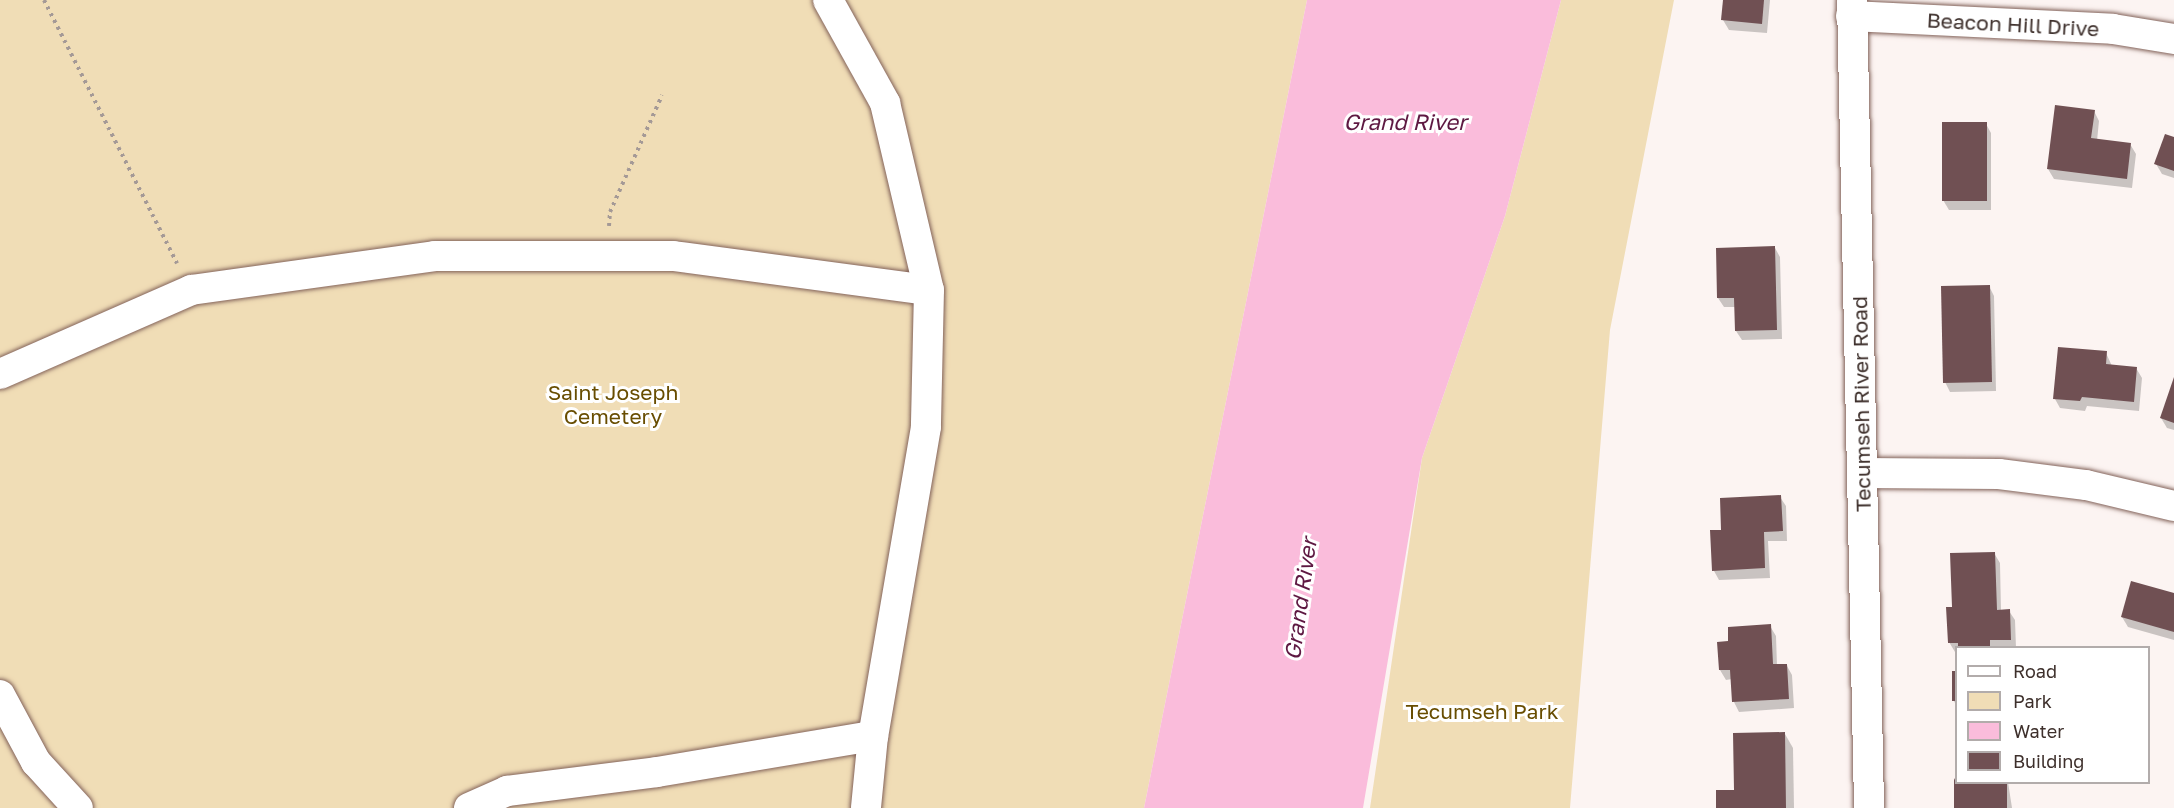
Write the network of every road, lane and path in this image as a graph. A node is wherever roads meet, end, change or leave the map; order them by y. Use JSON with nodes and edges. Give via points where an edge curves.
{"nodes":[{"id":1,"x":44,"y":0,"type":"edge"},
{"id":2,"x":828,"y":0,"type":"edge"},
{"id":3,"x":1852,"y":8,"type":"edge"},
{"id":4,"x":2174,"y":39,"type":"edge"},
{"id":5,"x":662,"y":95,"type":"dead end"},
{"id":6,"x":607,"y":256,"type":"junction"},
{"id":7,"x":191,"y":290,"type":"junction"},
{"id":8,"x":929,"y":290,"type":"junction"},
{"id":9,"x":0,"y":374,"type":"edge"},
{"id":10,"x":1862,"y":473,"type":"junction"},
{"id":11,"x":2174,"y":506,"type":"edge"},
{"id":12,"x":0,"y":696,"type":"edge"},
{"id":13,"x":873,"y":736,"type":"junction"},
{"id":14,"x":78,"y":808,"type":"edge"},
{"id":15,"x":470,"y":808,"type":"edge"},
{"id":16,"x":866,"y":808,"type":"edge"},
{"id":17,"x":1869,"y":808,"type":"edge"}],
"edges":[{"from":1,"to":7,"type":"path"},
{"from":2,"to":8,"type":"street","via":[[885,103]]},
{"from":3,"to":4,"type":"street","name":"Beacon Hill Drive","via":[[2113,29]]},
{"from":3,"to":10,"type":"street","name":"Tecumseh River Road"},
{"from":5,"to":6,"type":"path","via":[[610,212]]},
{"from":6,"to":7,"type":"street","via":[[435,256]]},
{"from":6,"to":8,"type":"street","via":[[673,256]]},
{"from":7,"to":9,"type":"street"},
{"from":8,"to":13,"type":"street","via":[[926,428]]},
{"from":10,"to":11,"type":"street","via":[[1999,474],[2086,485]]},
{"from":10,"to":17,"type":"street","name":"Tecumseh River Road"},
{"from":12,"to":14,"type":"street","via":[[36,762]]},
{"from":13,"to":15,"type":"street","via":[[657,772],[507,791]]},
{"from":13,"to":16,"type":"street"}]}
